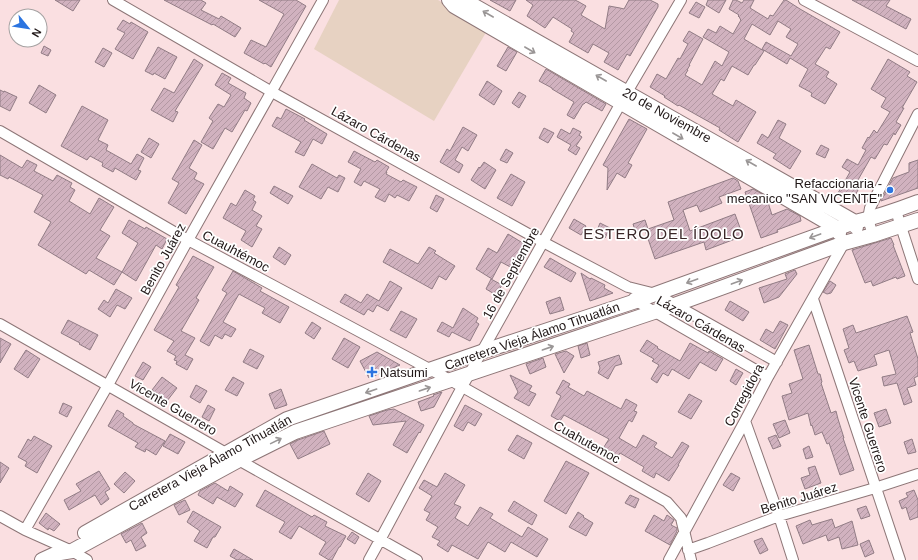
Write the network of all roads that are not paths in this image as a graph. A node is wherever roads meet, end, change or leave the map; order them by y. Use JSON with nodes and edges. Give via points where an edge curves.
{"nodes":[{"id":1,"x":113,"y":0,"type":"edge"},
{"id":2,"x":323,"y":0,"type":"edge"},
{"id":3,"x":449,"y":0,"type":"edge"},
{"id":4,"x":464,"y":0,"type":"edge"},
{"id":5,"x":680,"y":0,"type":"edge"},
{"id":6,"x":804,"y":0,"type":"edge"},
{"id":7,"x":918,"y":62,"type":"edge"},
{"id":8,"x":272,"y":92,"type":"junction"},
{"id":9,"x":624,"y":97,"type":"junction"},
{"id":10,"x":918,"y":114,"type":"edge"},
{"id":11,"x":0,"y":131,"type":"edge"},
{"id":12,"x":918,"y":202,"type":"edge"},
{"id":13,"x":896,"y":211,"type":"junction"},
{"id":14,"x":862,"y":220,"type":"junction"},
{"id":15,"x":918,"y":220,"type":"edge"},
{"id":16,"x":901,"y":226,"type":"junction"},
{"id":17,"x":837,"y":228,"type":"junction"},
{"id":18,"x":873,"y":235,"type":"junction"},
{"id":19,"x":859,"y":239,"type":"junction"},
{"id":20,"x":188,"y":240,"type":"junction"},
{"id":21,"x":543,"y":242,"type":"junction"},
{"id":22,"x":844,"y":243,"type":"junction"},
{"id":23,"x":918,"y":279,"type":"edge"},
{"id":24,"x":628,"y":287,"type":"junction"},
{"id":25,"x":656,"y":294,"type":"junction"},
{"id":26,"x":813,"y":299,"type":"junction"},
{"id":27,"x":636,"y":301,"type":"junction"},
{"id":28,"x":675,"y":305,"type":"junction"},
{"id":29,"x":654,"y":312,"type":"junction"},
{"id":30,"x":0,"y":324,"type":"edge"},
{"id":31,"x":481,"y":352,"type":"junction"},
{"id":32,"x":777,"y":362,"type":"junction"},
{"id":33,"x":431,"y":370,"type":"junction"},
{"id":34,"x":470,"y":374,"type":"junction"},
{"id":35,"x":768,"y":377,"type":"junction"},
{"id":36,"x":456,"y":384,"type":"junction"},
{"id":37,"x":108,"y":386,"type":"junction"},
{"id":38,"x":745,"y":421,"type":"junction"},
{"id":39,"x":226,"y":453,"type":"junction"},
{"id":40,"x":239,"y":460,"type":"junction"},
{"id":41,"x":918,"y":474,"type":"edge"},
{"id":42,"x":875,"y":488,"type":"junction"},
{"id":43,"x":0,"y":516,"type":"edge"},
{"id":44,"x":779,"y":516,"type":"junction"},
{"id":45,"x":25,"y":530,"type":"junction"},
{"id":46,"x":684,"y":532,"type":"junction"},
{"id":47,"x":380,"y":540,"type":"junction"},
{"id":48,"x":58,"y":553,"type":"edge"},
{"id":49,"x":689,"y":555,"type":"edge"},
{"id":50,"x":87,"y":560,"type":"edge"},
{"id":51,"x":369,"y":560,"type":"edge"},
{"id":52,"x":417,"y":560,"type":"edge"},
{"id":53,"x":669,"y":560,"type":"edge"},
{"id":54,"x":793,"y":560,"type":"edge"},
{"id":55,"x":900,"y":560,"type":"edge"}],
"edges":[{"from":1,"to":8,"type":"street","name":"Lázaro Cárdenas"},
{"from":2,"to":8,"type":"street","name":"Benito Juárez"},
{"from":3,"to":9,"type":"main road","name":"20 de Noviembre","one_way":true,"via":[[454,6]]},
{"from":9,"to":4,"type":"main road","name":"20 de Noviembre","one_way":true},
{"from":5,"to":9,"type":"street","name":"16 de Septiembre"},
{"from":6,"to":7,"type":"street"},
{"from":8,"to":20,"type":"street","name":"Benito Juárez"},
{"from":8,"to":21,"type":"street","name":"Lázaro Cárdenas"},
{"from":14,"to":9,"type":"main road","name":"20 de Noviembre","one_way":true},
{"from":9,"to":17,"type":"main road","name":"20 de Noviembre","one_way":true},
{"from":9,"to":21,"type":"street","name":"16 de Septiembre"},
{"from":10,"to":14,"type":"street"},
{"from":11,"to":20,"type":"street","name":"Cuauhtémoc"},
{"from":12,"to":13,"type":"main road","name":"Carretera Vieja Álamo Tihuatlán"},
{"from":13,"to":14,"type":"main road","name":"Carretera Vieja Álamo Tihuatlán"},
{"from":13,"to":16,"type":"street"},
{"from":14,"to":17,"type":"main road","name":"Carretera Vieja Álamo Tihuatlán"},
{"from":14,"to":18,"type":"street"},
{"from":14,"to":19,"type":"main road"},
{"from":15,"to":16,"type":"main road","name":"Carretera Vieja Álamo Tihuatlán"},
{"from":16,"to":18,"type":"main road","name":"Carretera Vieja Álamo Tihuatlán"},
{"from":16,"to":23,"type":"street"},
{"from":17,"to":22,"type":"main road"},
{"from":17,"to":25,"type":"main road","name":"Carretera Vieja Álamo Tihuatlán","one_way":true},
{"from":18,"to":19,"type":"main road","name":"Carretera Vieja Álamo Tihuatlán"},
{"from":19,"to":22,"type":"main road","name":"Carretera Vieja Álamo Tihuatlán"},
{"from":20,"to":33,"type":"street","name":"Cuauhtémoc"},
{"from":20,"to":37,"type":"street","name":"Benito Juárez"},
{"from":21,"to":24,"type":"street","name":"Lázaro Cárdenas"},
{"from":21,"to":31,"type":"street","name":"16 de Septiembre"},
{"from":22,"to":26,"type":"street","name":"Corregidora"},
{"from":28,"to":22,"type":"main road","name":"Carretera Vieja Álamo Tihuatlán","one_way":true},
{"from":24,"to":25,"type":"street","name":"Lázaro Cárdenas"},
{"from":24,"to":27,"type":"street","name":"Lázaro Cárdenas"},
{"from":25,"to":27,"type":"main road","name":"Carretera Vieja Álamo Tihuatlán"},
{"from":25,"to":28,"type":"street","name":"Lázaro Cárdenas"},
{"from":26,"to":32,"type":"street","name":"Corregidora"},
{"from":26,"to":42,"type":"street","name":"Vicente Guerrero"},
{"from":27,"to":29,"type":"street","name":"Lázaro Cárdenas"},
{"from":27,"to":31,"type":"main road","name":"Carretera Vieja Álamo Tihuatlán"},
{"from":28,"to":29,"type":"main road","name":"Carretera Vieja Álamo Tihuatlán"},
{"from":28,"to":32,"type":"street","name":"Lázaro Cárdenas"},
{"from":34,"to":29,"type":"main road","name":"Carretera Vieja Álamo Tihuatlán","one_way":true},
{"from":29,"to":35,"type":"street","name":"Lázaro Cárdenas"},
{"from":30,"to":37,"type":"street","name":"Vicente Guerrero"},
{"from":31,"to":33,"type":"main road","name":"Carretera Vieja Álamo Tihuatlán"},
{"from":31,"to":34,"type":"street","name":"16 de Septiembre"},
{"from":32,"to":35,"type":"street","name":"Corregidora"},
{"from":33,"to":36,"type":"street","name":"Cuauhtémoc"},
{"from":33,"to":39,"type":"main road","name":"Carretera Vieja Álamo Tihuatlán","one_way":true,"via":[[287,419]]},
{"from":34,"to":36,"type":"main road","name":"Carretera Vieja Álamo Tihuatlán"},
{"from":35,"to":38,"type":"street","name":"Corregidora"},
{"from":40,"to":36,"type":"main road","name":"Carretera Vieja Álamo Tihuatlán","one_way":true,"via":[[295,432]]},
{"from":36,"to":46,"type":"street","name":"Cuahutemoc","via":[[667,502],[681,518]]},
{"from":36,"to":47,"type":"street"},
{"from":37,"to":39,"type":"street","name":"Vicente Guerrero"},
{"from":37,"to":45,"type":"street","name":"Benito Juárez"},
{"from":38,"to":44,"type":"street"},
{"from":38,"to":46,"type":"street","name":"Corregidora"},
{"from":39,"to":40,"type":"street","name":"Vicente Guerrero"},
{"from":39,"to":48,"type":"main road","name":"Carretera Vieja Álamo Tihuatlán"},
{"from":40,"to":47,"type":"street","name":"Vicente Guerrero"},
{"from":40,"to":48,"type":"main road","name":"Carretera Vieja Álamo Tihuatlán"},
{"from":41,"to":42,"type":"street","name":"Benito Juárez"},
{"from":42,"to":44,"type":"street","name":"Benito Juárez"},
{"from":42,"to":55,"type":"street","name":"Vicente Guerrero"},
{"from":43,"to":45,"type":"street"},
{"from":44,"to":49,"type":"street","name":"Benito Juárez","via":[[708,544]]},
{"from":44,"to":54,"type":"street"},
{"from":45,"to":48,"type":"street"},
{"from":46,"to":49,"type":"street","name":"Cuahutemoc"},
{"from":46,"to":53,"type":"street","name":"Corregidora"},
{"from":47,"to":51,"type":"street"},
{"from":47,"to":52,"type":"street","name":"Vicente Guerrero"},
{"from":48,"to":50,"type":"street"}]}
